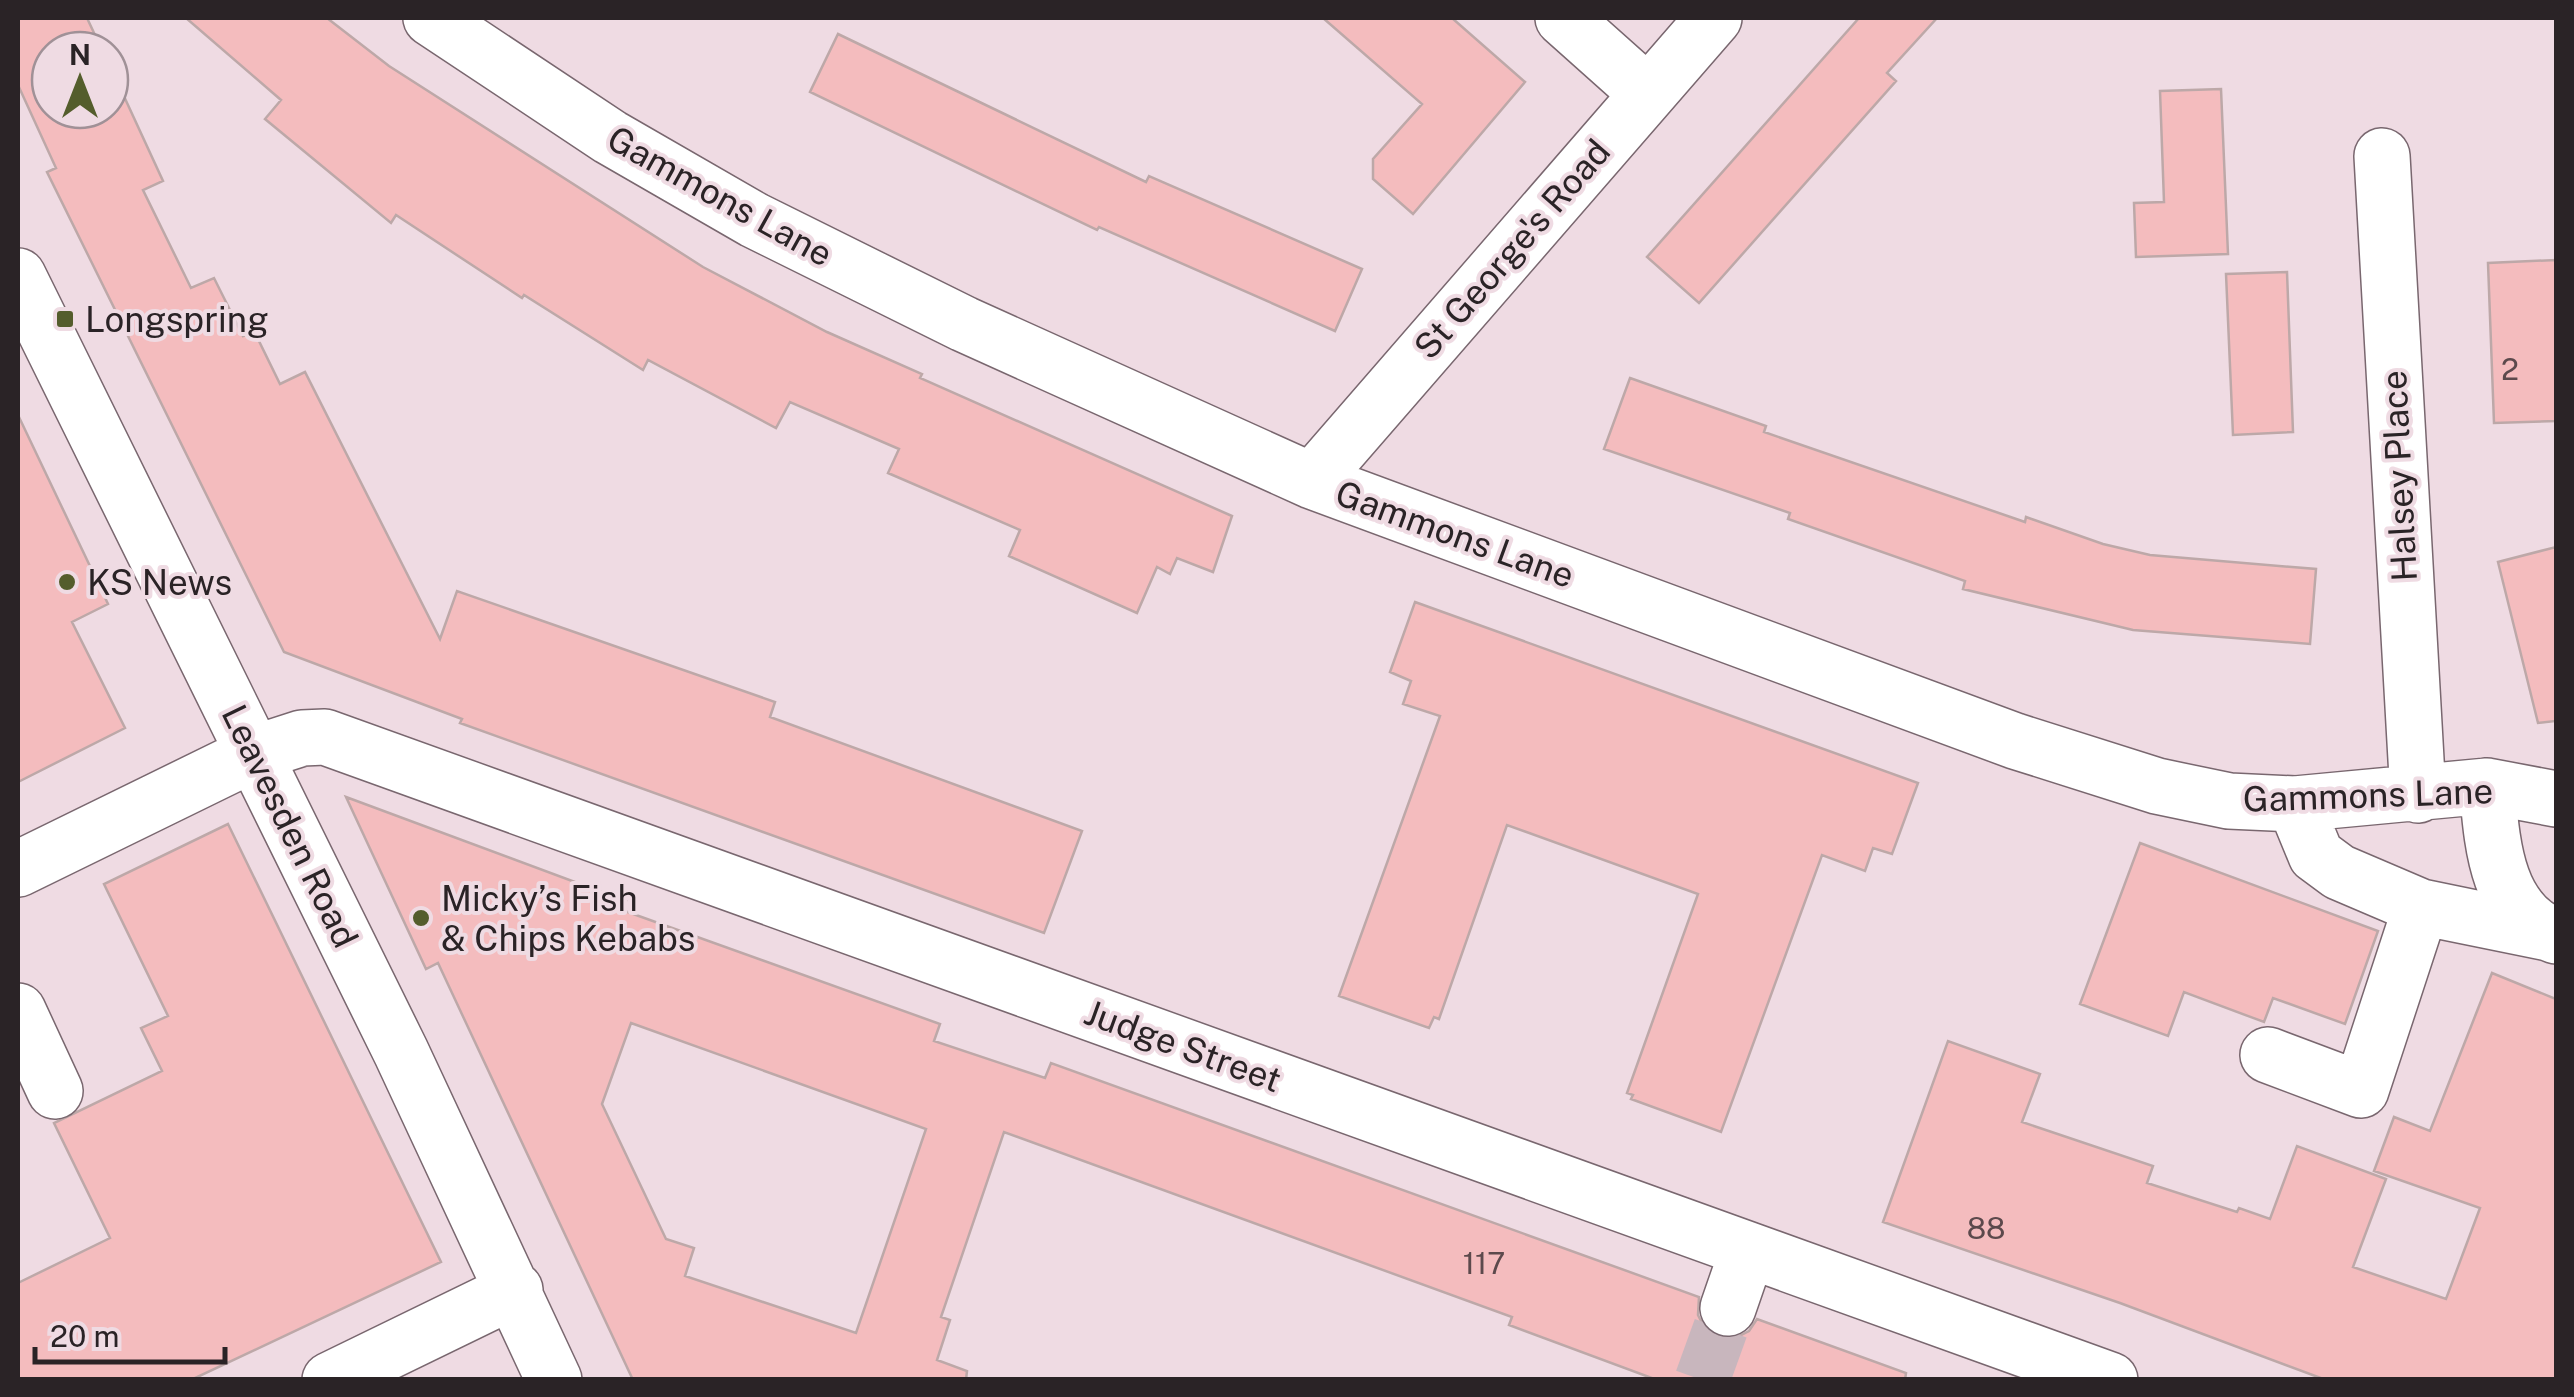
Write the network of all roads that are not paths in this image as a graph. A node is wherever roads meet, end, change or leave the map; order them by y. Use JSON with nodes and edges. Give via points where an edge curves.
{"nodes":[{"id":1,"x":431,"y":18,"type":"edge"},
{"id":2,"x":1564,"y":18,"type":"edge"},
{"id":3,"x":1714,"y":18,"type":"edge"},
{"id":4,"x":1647,"y":93,"type":"junction"},
{"id":5,"x":2382,"y":156,"type":"dead end"},
{"id":6,"x":18,"y":276,"type":"edge"},
{"id":7,"x":1312,"y":481,"type":"junction"},
{"id":8,"x":255,"y":754,"type":"junction"},
{"id":9,"x":2556,"y":757,"type":"edge"},
{"id":10,"x":2487,"y":786,"type":"junction"},
{"id":11,"x":2418,"y":795,"type":"junction"},
{"id":12,"x":2556,"y":798,"type":"edge"},
{"id":13,"x":2295,"y":804,"type":"junction"},
{"id":14,"x":18,"y":868,"type":"edge"},
{"id":15,"x":2421,"y":907,"type":"junction"},
{"id":16,"x":2552,"y":935,"type":"edge"},
{"id":17,"x":18,"y":1010,"type":"edge"},
{"id":18,"x":2268,"y":1055,"type":"dead end"},
{"id":19,"x":55,"y":1090,"type":"dead end"},
{"id":20,"x":1748,"y":1250,"type":"junction"},
{"id":21,"x":515,"y":1290,"type":"junction"},
{"id":22,"x":1728,"y":1308,"type":"tunnel mouth"},
{"id":23,"x":330,"y":1380,"type":"edge"},
{"id":24,"x":554,"y":1380,"type":"edge"},
{"id":25,"x":2110,"y":1380,"type":"edge"}],
"edges":[{"from":1,"to":7,"type":"street","name":"Gammons Lane","via":[[610,137],[754,220],[964,324]]},
{"from":2,"to":4,"type":"street"},
{"from":3,"to":4,"type":"street","name":"St George's Road"},
{"from":4,"to":7,"type":"street","name":"St George's Road"},
{"from":5,"to":11,"type":"street","name":"Halsey Place"},
{"from":6,"to":8,"type":"street","name":"Leavesden Road"},
{"from":7,"to":13,"type":"street","name":"Gammons Lane","via":[[2015,741],[2157,786],[2229,801]]},
{"from":8,"to":14,"type":"street","name":"Judge Street"},
{"from":8,"to":20,"type":"street","name":"Judge Street","via":[[302,738],[346,742]]},
{"from":8,"to":21,"type":"street","name":"Leavesden Road"},
{"from":9,"to":10,"type":"street"},
{"from":10,"to":11,"type":"street","name":"Gammons Lane"},
{"from":10,"to":12,"type":"street","name":"Gammons Lane"},
{"from":10,"to":16,"type":"street","via":[[2493,855],[2507,891]]},
{"from":11,"to":13,"type":"street","name":"Gammons Lane"},
{"from":13,"to":15,"type":"street","via":[[2316,855],[2339,872]]},
{"from":15,"to":16,"type":"street"},
{"from":15,"to":18,"type":"street","via":[[2361,1090]]},
{"from":17,"to":19,"type":"street"},
{"from":20,"to":22,"type":"street"},
{"from":20,"to":25,"type":"street","name":"Judge Street"},
{"from":21,"to":23,"type":"street"},
{"from":21,"to":24,"type":"street","name":"Leavesden Road"}]}
